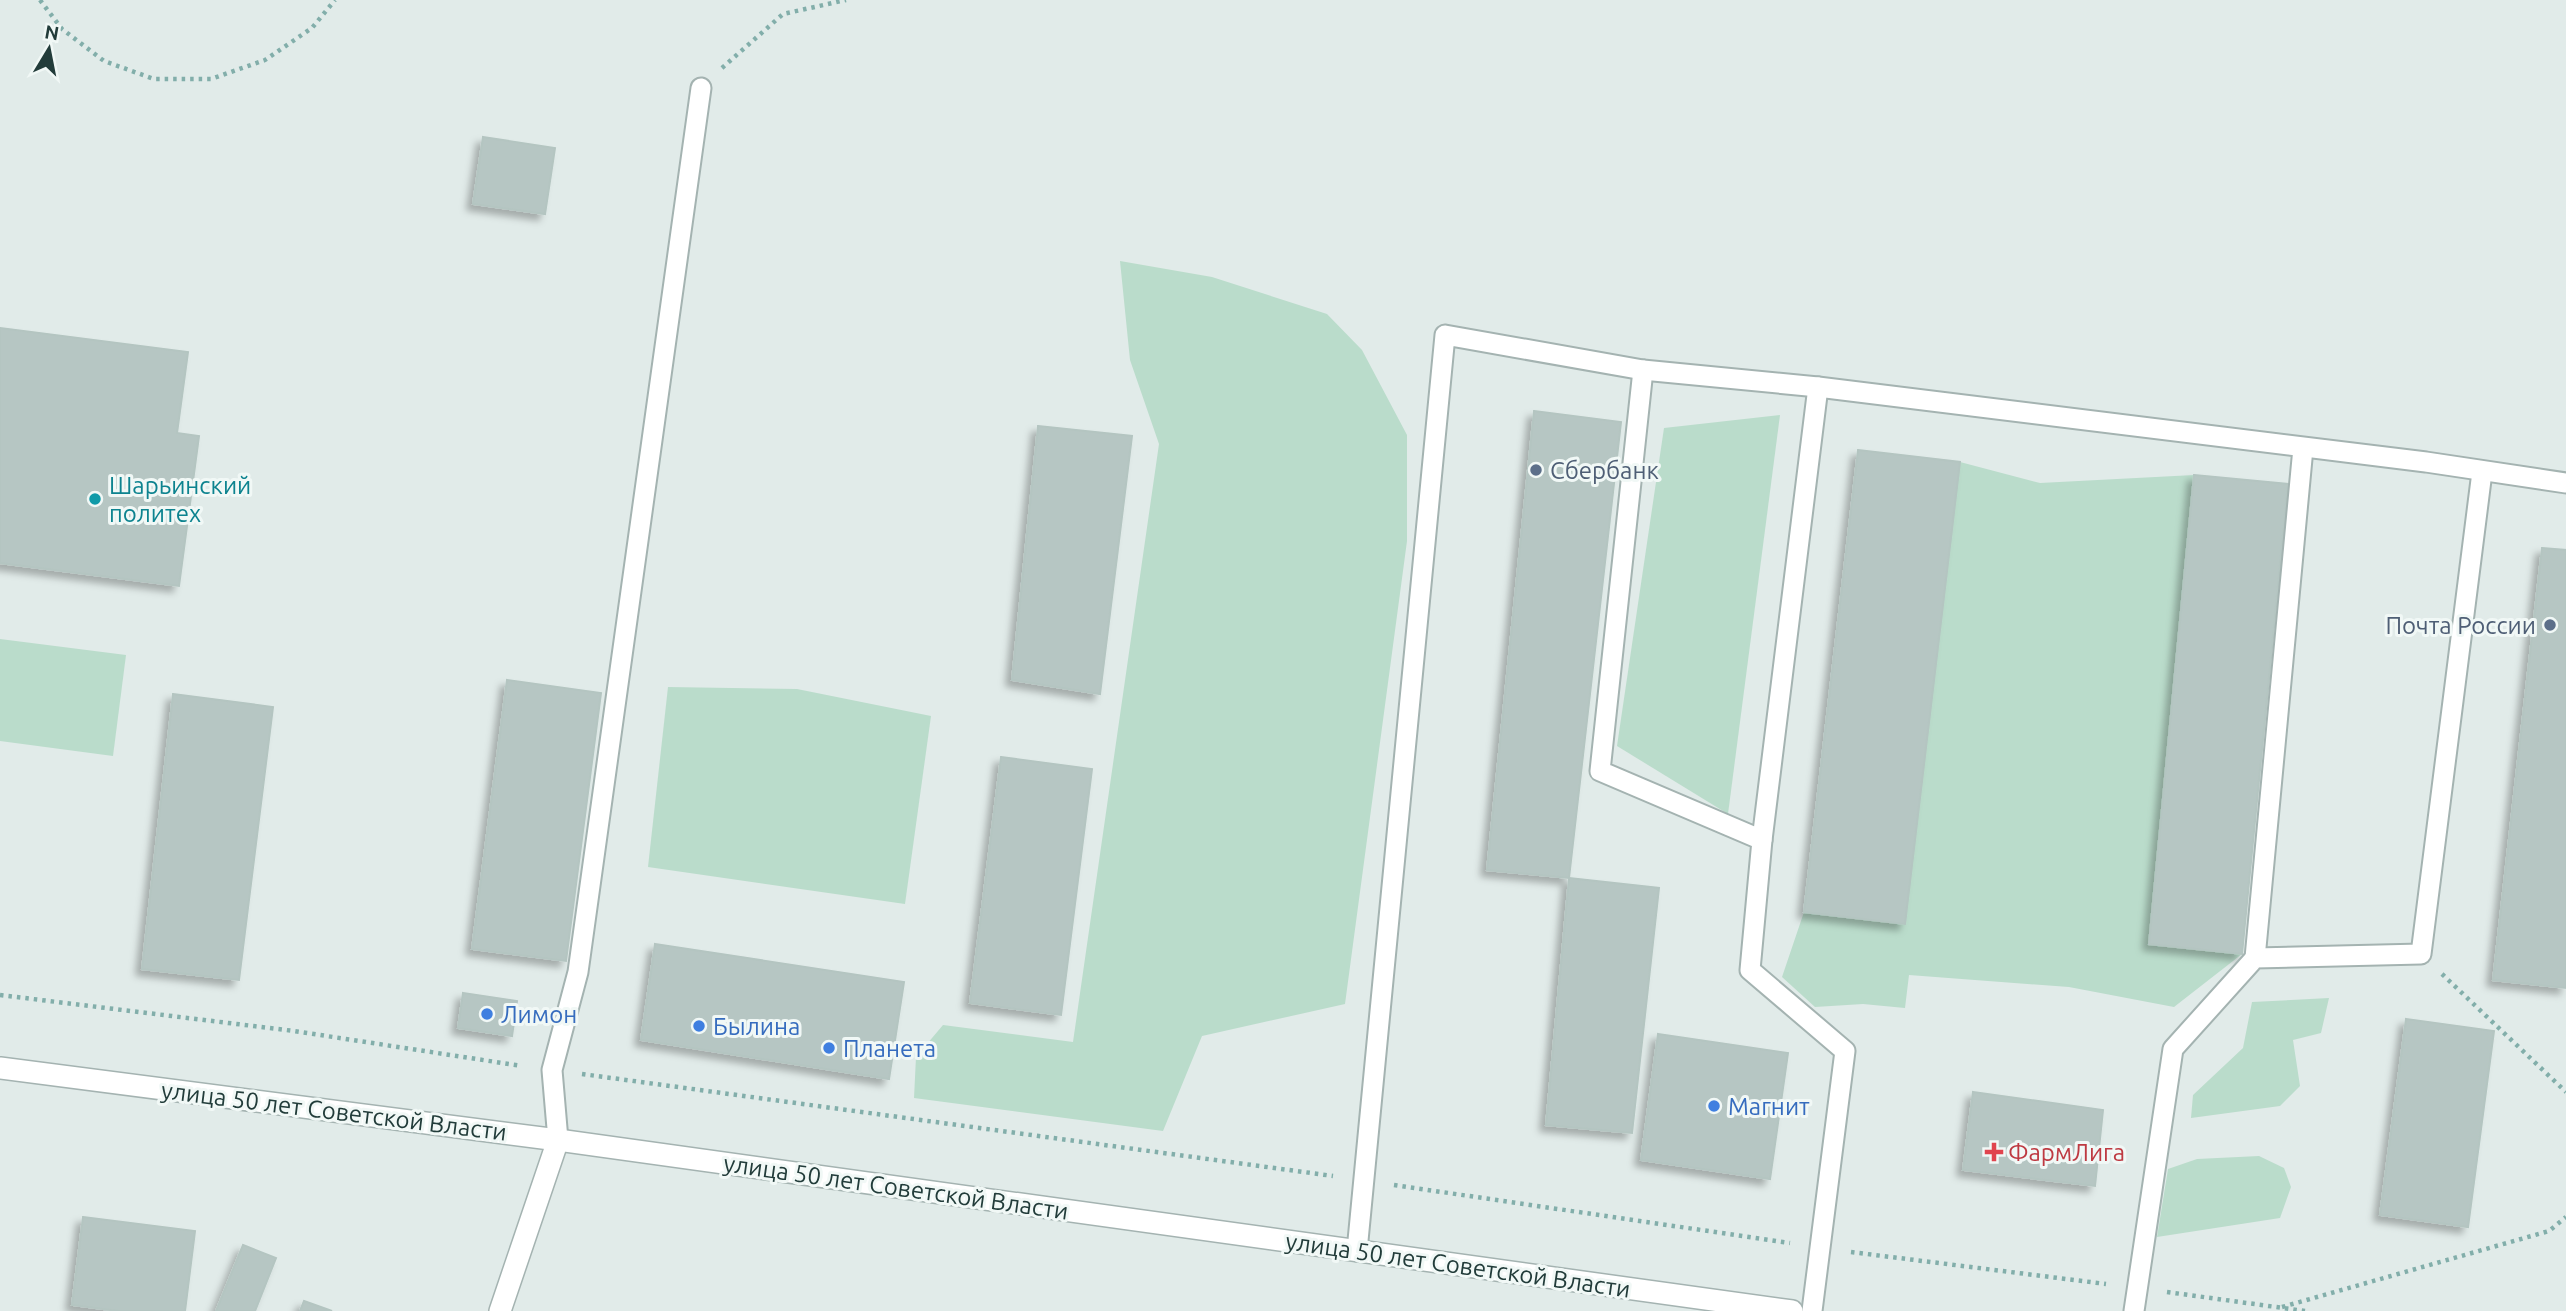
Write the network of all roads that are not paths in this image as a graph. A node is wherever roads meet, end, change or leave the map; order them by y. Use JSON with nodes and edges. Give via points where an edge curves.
{"nodes":[{"id":1,"x":701,"y":88,"type":"road end"},
{"id":2,"x":1643,"y":370,"type":"junction"},
{"id":3,"x":1818,"y":387,"type":"junction"},
{"id":4,"x":2303,"y":448,"type":"junction"},
{"id":5,"x":2482,"y":472,"type":"junction"},
{"id":6,"x":2566,"y":483,"type":"edge"},
{"id":7,"x":1762,"y":840,"type":"junction"},
{"id":8,"x":2255,"y":958,"type":"junction"},
{"id":9,"x":0,"y":1068,"type":"edge"},
{"id":10,"x":558,"y":1140,"type":"junction"},
{"id":11,"x":1357,"y":1251,"type":"junction"},
{"id":12,"x":500,"y":1311,"type":"edge"},
{"id":13,"x":1792,"y":1311,"type":"edge"},
{"id":14,"x":1812,"y":1311,"type":"edge"},
{"id":15,"x":2134,"y":1311,"type":"edge"}],
"edges":[{"from":1,"to":10,"type":"lane","via":[[578,972],[552,1070]]},
{"from":2,"to":3,"type":"lane"},
{"from":2,"to":7,"type":"lane","via":[[1600,771]]},
{"from":2,"to":11,"type":"lane","via":[[1445,335]]},
{"from":3,"to":4,"type":"lane"},
{"from":3,"to":7,"type":"lane"},
{"from":4,"to":5,"type":"lane"},
{"from":4,"to":8,"type":"lane"},
{"from":5,"to":6,"type":"lane"},
{"from":5,"to":8,"type":"lane","via":[[2421,954]]},
{"from":7,"to":14,"type":"lane","via":[[1750,970],[1845,1051]]},
{"from":8,"to":15,"type":"lane","via":[[2173,1049]]},
{"from":9,"to":10,"type":"street","name":"улица 50 лет Советской Власти"},
{"from":10,"to":11,"type":"street","name":"улица 50 лет Советской Власти"},
{"from":10,"to":12,"type":"street"},
{"from":11,"to":13,"type":"street","name":"улица 50 лет Советской Власти"}]}
